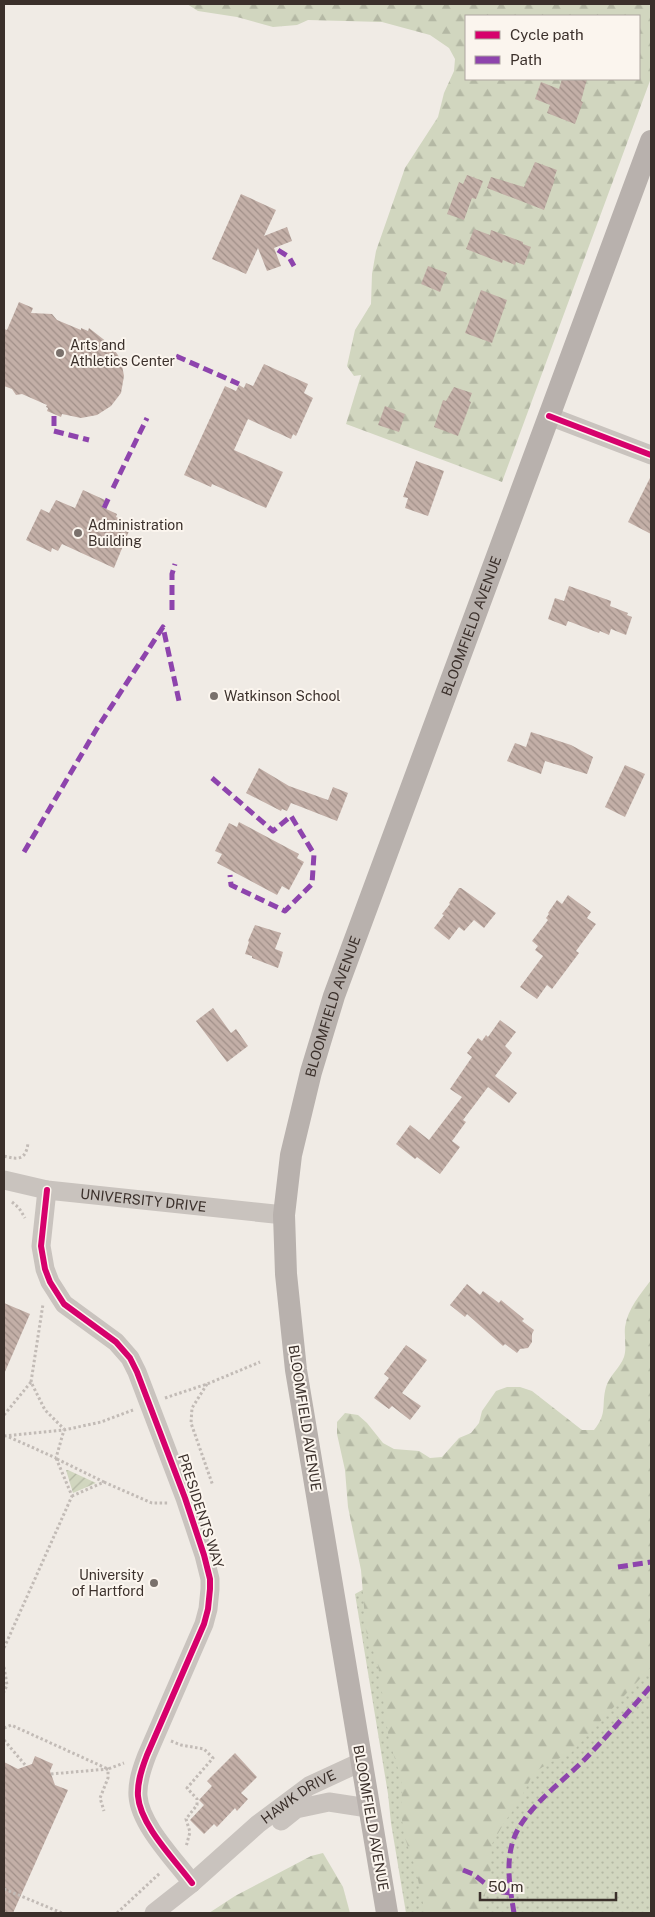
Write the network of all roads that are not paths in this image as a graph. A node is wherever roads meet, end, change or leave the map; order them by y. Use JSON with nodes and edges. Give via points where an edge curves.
{"nodes":[{"id":1,"x":651,"y":141,"type":"edge"},
{"id":2,"x":549,"y":416,"type":"junction"},
{"id":3,"x":651,"y":455,"type":"edge"},
{"id":4,"x":4,"y":1180,"type":"edge"},
{"id":5,"x":47,"y":1190,"type":"junction"},
{"id":6,"x":284,"y":1215,"type":"junction"},
{"id":7,"x":361,"y":1762,"type":"junction"},
{"id":8,"x":368,"y":1808,"type":"junction"},
{"id":9,"x":242,"y":1840,"type":"junction"},
{"id":10,"x":192,"y":1883,"type":"junction"},
{"id":11,"x":154,"y":1913,"type":"edge"},
{"id":12,"x":387,"y":1913,"type":"edge"}],
"edges":[{"from":1,"to":2,"type":"main road","name":"BLOOMFIELD AVENUE"},
{"from":2,"to":3,"type":"street"},
{"from":2,"to":6,"type":"main road","name":"BLOOMFIELD AVENUE","via":[[327,1016],[296,1130]]},
{"from":4,"to":5,"type":"street","name":"UNIVERSITY DRIVE"},
{"from":5,"to":6,"type":"street","name":"UNIVERSITY DRIVE"},
{"from":5,"to":10,"type":"street","name":"PRESIDENTS WAY","via":[[41,1246],[50,1282],[64,1304],[108,1335],[130,1358],[185,1498],[210,1579],[204,1624],[147,1755],[138,1787],[140,1807],[149,1827]]},
{"from":6,"to":7,"type":"main road","name":"BLOOMFIELD AVENUE","via":[[293,1349]]},
{"from":7,"to":8,"type":"main road","name":"BLOOMFIELD AVENUE"},
{"from":7,"to":9,"type":"street","name":"HAWK DRIVE","via":[[309,1786]]},
{"from":8,"to":9,"type":"street","name":"HAWK DRIVE","via":[[329,1802],[296,1809],[266,1834]]},
{"from":8,"to":12,"type":"main road","name":"BLOOMFIELD AVENUE"},
{"from":9,"to":10,"type":"street","name":"HAWK DRIVE"},
{"from":10,"to":11,"type":"street","name":"HAWK DRIVE"}]}
